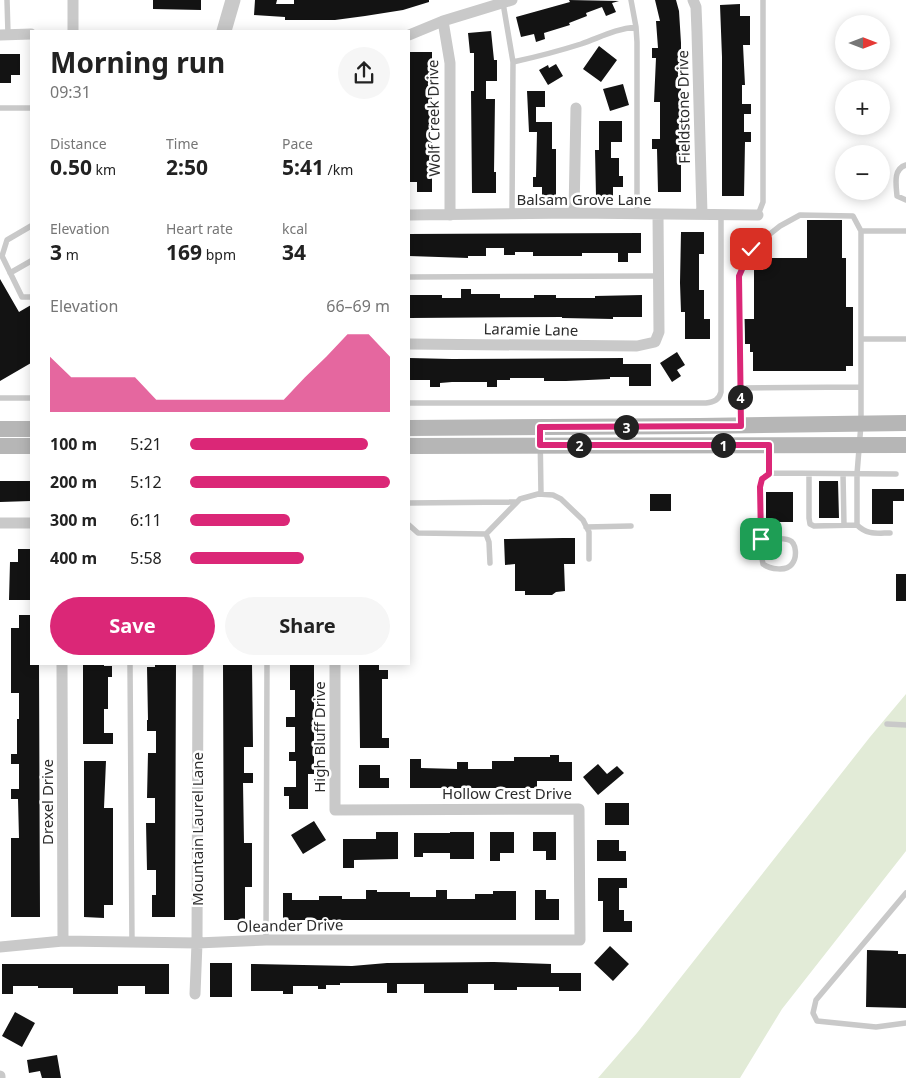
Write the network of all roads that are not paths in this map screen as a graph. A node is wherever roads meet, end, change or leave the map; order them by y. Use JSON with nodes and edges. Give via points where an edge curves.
{"nodes":[{"id":1,"x":7,"y":0,"type":"edge"},
{"id":2,"x":73,"y":0,"type":"edge"},
{"id":3,"x":233,"y":0,"type":"edge"},
{"id":4,"x":631,"y":0,"type":"edge"},
{"id":5,"x":693,"y":0,"type":"edge"},
{"id":6,"x":762,"y":0,"type":"edge"},
{"id":7,"x":507,"y":1,"type":"edge"},
{"id":8,"x":442,"y":21,"type":"junction"},
{"id":9,"x":636,"y":27,"type":"junction"},
{"id":10,"x":73,"y":30,"type":"edge"},
{"id":11,"x":224,"y":30,"type":"edge"},
{"id":12,"x":30,"y":34,"type":"edge"},
{"id":13,"x":4,"y":35,"type":"edge"},
{"id":14,"x":410,"y":35,"type":"edge"},
{"id":15,"x":513,"y":62,"type":"junction"},
{"id":16,"x":0,"y":108,"type":"edge"},
{"id":17,"x":30,"y":108,"type":"edge"},
{"id":18,"x":576,"y":108,"type":"dead end"},
{"id":19,"x":906,"y":165,"type":"edge"},
{"id":20,"x":906,"y":200,"type":"edge"},
{"id":21,"x":574,"y":213,"type":"junction"},
{"id":22,"x":637,"y":213,"type":"junction"},
{"id":23,"x":512,"y":214,"type":"junction"},
{"id":24,"x":702,"y":214,"type":"junction"},
{"id":25,"x":721,"y":214,"type":"junction"},
{"id":26,"x":410,"y":215,"type":"edge"},
{"id":27,"x":450,"y":215,"type":"junction"},
{"id":28,"x":658,"y":215,"type":"junction"},
{"id":29,"x":758,"y":215,"type":"joint"},
{"id":30,"x":30,"y":227,"type":"edge"},
{"id":31,"x":861,"y":231,"type":"junction"},
{"id":32,"x":906,"y":231,"type":"edge"},
{"id":33,"x":30,"y":261,"type":"edge"},
{"id":34,"x":10,"y":273,"type":"junction"},
{"id":35,"x":410,"y":276,"type":"edge"},
{"id":36,"x":659,"y":276,"type":"junction"},
{"id":37,"x":30,"y":297,"type":"edge"},
{"id":38,"x":861,"y":339,"type":"junction"},
{"id":39,"x":906,"y":339,"type":"edge"},
{"id":40,"x":410,"y":344,"type":"edge"},
{"id":41,"x":861,"y":387,"type":"junction"},
{"id":42,"x":740,"y":388,"type":"junction"},
{"id":43,"x":0,"y":398,"type":"edge"},
{"id":44,"x":30,"y":398,"type":"edge"},
{"id":45,"x":410,"y":403,"type":"edge"},
{"id":46,"x":906,"y":423,"type":"edge"},
{"id":47,"x":861,"y":424,"type":"junction"},
{"id":48,"x":741,"y":426,"type":"junction"},
{"id":49,"x":540,"y":427,"type":"junction"},
{"id":50,"x":410,"y":428,"type":"edge"},
{"id":51,"x":0,"y":429,"type":"edge"},
{"id":52,"x":30,"y":429,"type":"edge"},
{"id":53,"x":540,"y":445,"type":"junction"},
{"id":54,"x":769,"y":445,"type":"junction"},
{"id":55,"x":858,"y":445,"type":"junction"},
{"id":56,"x":906,"y":445,"type":"edge"},
{"id":57,"x":0,"y":446,"type":"edge"},
{"id":58,"x":30,"y":446,"type":"edge"},
{"id":59,"x":410,"y":446,"type":"edge"},
{"id":60,"x":769,"y":474,"type":"junction"},
{"id":61,"x":809,"y":474,"type":"junction"},
{"id":62,"x":843,"y":474,"type":"junction"},
{"id":63,"x":857,"y":474,"type":"junction"},
{"id":64,"x":896,"y":474,"type":"dead end"},
{"id":65,"x":540,"y":494,"type":"junction"},
{"id":66,"x":516,"y":502,"type":"junction"},
{"id":67,"x":410,"y":503,"type":"edge"},
{"id":68,"x":0,"y":523,"type":"edge"},
{"id":69,"x":30,"y":523,"type":"edge"},
{"id":70,"x":410,"y":525,"type":"edge"},
{"id":71,"x":844,"y":525,"type":"junction"},
{"id":72,"x":858,"y":525,"type":"junction"},
{"id":73,"x":631,"y":526,"type":"dead end"},
{"id":74,"x":586,"y":527,"type":"junction"},
{"id":75,"x":890,"y":533,"type":"dead end"},
{"id":76,"x":486,"y":534,"type":"junction"},
{"id":77,"x":761,"y":539,"type":"junction"},
{"id":78,"x":589,"y":559,"type":"dead end"},
{"id":79,"x":490,"y":563,"type":"dead end"},
{"id":80,"x":62,"y":665,"type":"edge"},
{"id":81,"x":130,"y":665,"type":"edge"},
{"id":82,"x":198,"y":665,"type":"edge"},
{"id":83,"x":267,"y":665,"type":"edge"},
{"id":84,"x":335,"y":665,"type":"edge"},
{"id":85,"x":887,"y":724,"type":"dead end"},
{"id":86,"x":906,"y":725,"type":"edge"},
{"id":87,"x":335,"y":810,"type":"joint"},
{"id":88,"x":906,"y":893,"type":"edge"},
{"id":89,"x":266,"y":940,"type":"junction"},
{"id":90,"x":580,"y":940,"type":"joint"},
{"id":91,"x":63,"y":941,"type":"junction"},
{"id":92,"x":132,"y":942,"type":"junction"},
{"id":93,"x":197,"y":944,"type":"junction"},
{"id":94,"x":0,"y":947,"type":"edge"},
{"id":95,"x":195,"y":994,"type":"dead end"},
{"id":96,"x":906,"y":1023,"type":"edge"}],
"edges":[{"from":1,"to":13,"type":"lane"},
{"from":2,"to":10,"type":"street"},
{"from":3,"to":11,"type":"street"},
{"from":4,"to":9,"type":"lane"},
{"from":5,"to":24,"type":"street","name":"Fieldstone Drive","via":[[696,7]]},
{"from":6,"to":29,"type":"lane","via":[[763,202]]},
{"from":7,"to":8,"type":"street"},
{"from":7,"to":15,"type":"lane"},
{"from":8,"to":14,"type":"street"},
{"from":8,"to":27,"type":"street","name":"Wolf Creek Drive","via":[[450,63]]},
{"from":9,"to":15,"type":"lane","via":[[615,30],[582,43]]},
{"from":9,"to":22,"type":"lane"},
{"from":12,"to":13,"type":"street"},
{"from":15,"to":23,"type":"lane"},
{"from":16,"to":17,"type":"lane"},
{"from":18,"to":21,"type":"street"},
{"from":19,"to":20,"type":"lane","via":[[896,175],[897,196]]},
{"from":21,"to":22,"type":"street","name":"Balsam Grove Lane"},
{"from":21,"to":23,"type":"street","name":"Balsam Grove Lane"},
{"from":22,"to":28,"type":"street","name":"Balsam Grove Lane"},
{"from":23,"to":27,"type":"street","name":"Balsam Grove Lane"},
{"from":24,"to":25,"type":"street","name":"Balsam Grove Lane"},
{"from":24,"to":28,"type":"street","name":"Balsam Grove Lane"},
{"from":25,"to":29,"type":"street","name":"Balsam Grove Lane"},
{"from":25,"to":45,"type":"lane","via":[[721,392],[713,402]]},
{"from":26,"to":27,"type":"street","name":"Balsam Grove Lane"},
{"from":28,"to":36,"type":"street"},
{"from":30,"to":34,"type":"lane","via":[[8,240],[2,256]]},
{"from":31,"to":32,"type":"lane"},
{"from":31,"to":38,"type":"lane"},
{"from":31,"to":42,"type":"lane","via":[[853,216],[800,215],[751,249],[739,276]]},
{"from":33,"to":34,"type":"lane"},
{"from":34,"to":37,"type":"lane","via":[[22,297]]},
{"from":35,"to":36,"type":"lane"},
{"from":36,"to":40,"type":"street","name":"Laramie Lane","via":[[659,332],[655,342],[637,346]]},
{"from":38,"to":39,"type":"lane"},
{"from":38,"to":41,"type":"lane"},
{"from":41,"to":42,"type":"lane"},
{"from":41,"to":47,"type":"lane"},
{"from":42,"to":48,"type":"lane"},
{"from":43,"to":44,"type":"lane"},
{"from":46,"to":47,"type":"main road"},
{"from":47,"to":48,"type":"main road"},
{"from":47,"to":55,"type":"lane"},
{"from":48,"to":49,"type":"main road"},
{"from":49,"to":50,"type":"main road"},
{"from":49,"to":53,"type":"lane"},
{"from":51,"to":52,"type":"main road"},
{"from":53,"to":54,"type":"main road"},
{"from":53,"to":59,"type":"main road"},
{"from":53,"to":65,"type":"lane"},
{"from":54,"to":55,"type":"main road"},
{"from":54,"to":60,"type":"lane"},
{"from":55,"to":56,"type":"main road"},
{"from":55,"to":63,"type":"lane"},
{"from":57,"to":58,"type":"main road"},
{"from":60,"to":61,"type":"lane"},
{"from":60,"to":77,"type":"lane","via":[[762,479],[760,487]]},
{"from":61,"to":62,"type":"lane"},
{"from":61,"to":71,"type":"lane","via":[[810,524]]},
{"from":62,"to":63,"type":"lane"},
{"from":62,"to":71,"type":"lane"},
{"from":63,"to":64,"type":"lane"},
{"from":63,"to":72,"type":"lane"},
{"from":65,"to":66,"type":"lane"},
{"from":65,"to":74,"type":"lane","via":[[553,495],[561,500],[583,520]]},
{"from":66,"to":67,"type":"lane"},
{"from":66,"to":76,"type":"lane"},
{"from":68,"to":69,"type":"street"},
{"from":70,"to":76,"type":"lane","via":[[418,533]]},
{"from":71,"to":72,"type":"lane"},
{"from":72,"to":75,"type":"lane","via":[[868,533]]},
{"from":73,"to":74,"type":"lane"},
{"from":74,"to":78,"type":"lane","via":[[589,532]]},
{"from":76,"to":79,"type":"lane"},
{"from":77,"to":77,"type":"lane","via":[[763,564],[773,568],[787,568],[793,564],[795,545],[791,541]]},
{"from":80,"to":91,"type":"street","name":"Drexel Drive"},
{"from":81,"to":92,"type":"lane"},
{"from":82,"to":93,"type":"street","name":"Mountain Laurel Lane"},
{"from":83,"to":89,"type":"lane"},
{"from":84,"to":87,"type":"street","name":"High Bluff Drive"},
{"from":85,"to":86,"type":"lane"},
{"from":87,"to":90,"type":"street","name":"Hollow Crest Drive","via":[[579,809]]},
{"from":88,"to":96,"type":"lane","via":[[816,1000],[813,1013],[817,1021],[876,1027]]},
{"from":89,"to":90,"type":"street","name":"Oleander Drive"},
{"from":89,"to":93,"type":"street","name":"Oleander Drive"},
{"from":91,"to":92,"type":"street","name":"Oleander Drive"},
{"from":91,"to":94,"type":"street","name":"Oleander Drive"},
{"from":92,"to":93,"type":"street","name":"Oleander Drive"},
{"from":93,"to":95,"type":"street","name":"Mountain Laurel Lane"}]}
